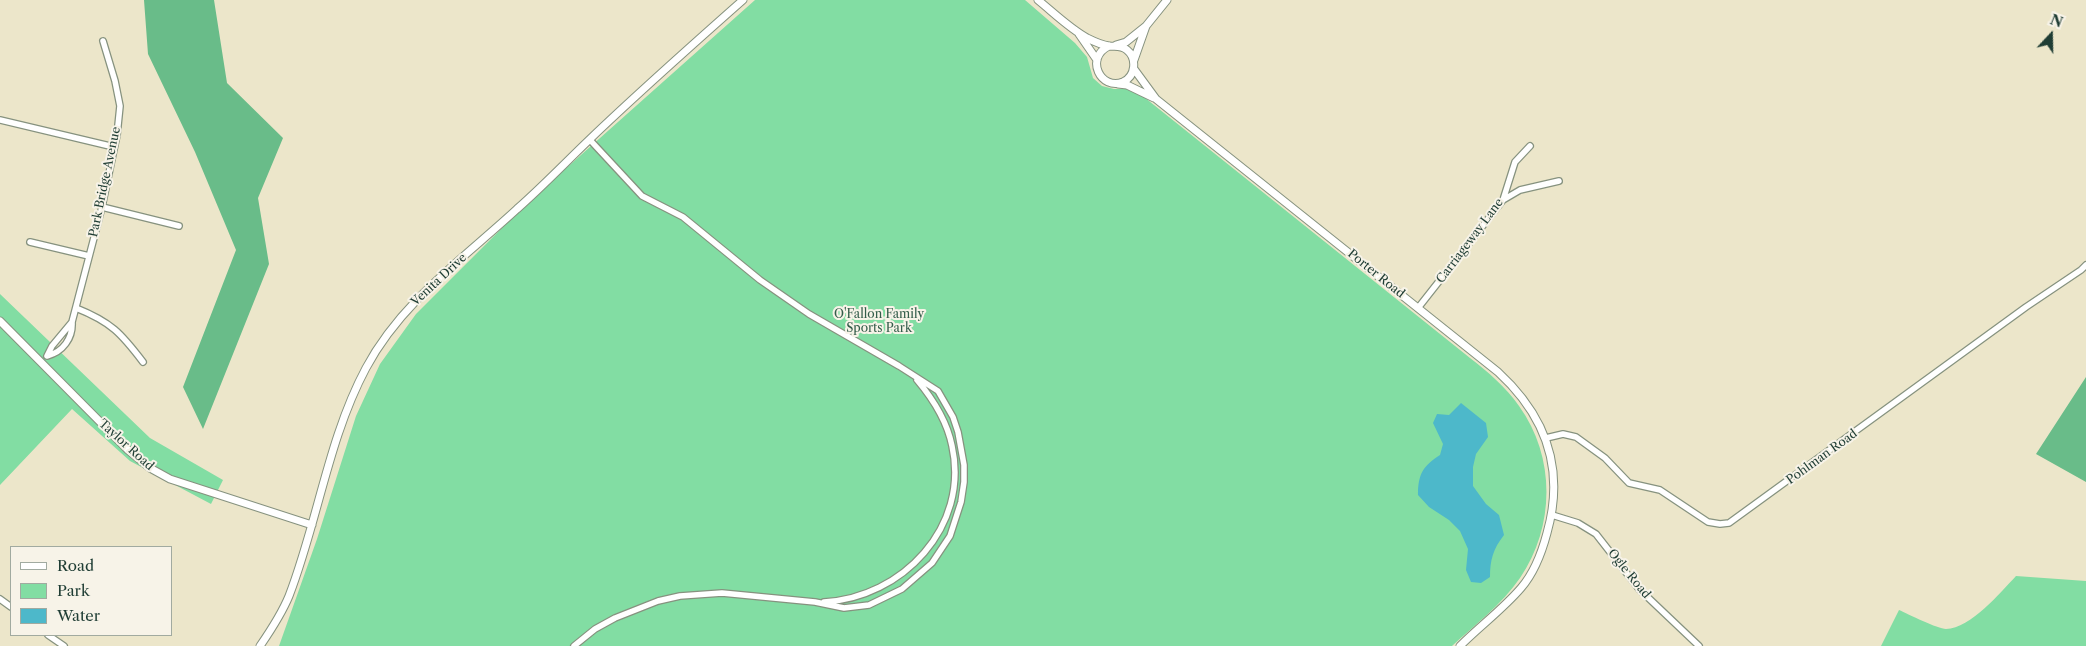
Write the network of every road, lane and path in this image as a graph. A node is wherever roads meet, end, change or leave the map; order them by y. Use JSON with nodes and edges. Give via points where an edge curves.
{"nodes":[{"id":1,"x":743,"y":0,"type":"edge"},
{"id":2,"x":1038,"y":0,"type":"edge"},
{"id":3,"x":1167,"y":0,"type":"edge"},
{"id":4,"x":1146,"y":26,"type":"junction"},
{"id":5,"x":1077,"y":32,"type":"junction"},
{"id":6,"x":103,"y":41,"type":"dead end"},
{"id":7,"x":1112,"y":46,"type":"junction"},
{"id":8,"x":1097,"y":60,"type":"junction"},
{"id":9,"x":1134,"y":65,"type":"junction"},
{"id":10,"x":1117,"y":83,"type":"junction"},
{"id":11,"x":1156,"y":99,"type":"junction"},
{"id":12,"x":0,"y":120,"type":"edge"},
{"id":13,"x":590,"y":140,"type":"junction"},
{"id":14,"x":1530,"y":146,"type":"dead end"},
{"id":15,"x":114,"y":147,"type":"junction"},
{"id":16,"x":1559,"y":181,"type":"dead end"},
{"id":17,"x":1503,"y":200,"type":"junction"},
{"id":18,"x":102,"y":207,"type":"junction"},
{"id":19,"x":179,"y":226,"type":"dead end"},
{"id":20,"x":30,"y":242,"type":"dead end"},
{"id":21,"x":89,"y":256,"type":"junction"},
{"id":22,"x":2086,"y":265,"type":"edge"},
{"id":23,"x":76,"y":308,"type":"junction"},
{"id":24,"x":1418,"y":308,"type":"junction"},
{"id":25,"x":0,"y":321,"type":"edge"},
{"id":26,"x":144,"y":362,"type":"dead end"},
{"id":27,"x":41,"y":363,"type":"junction"},
{"id":28,"x":916,"y":378,"type":"junction"},
{"id":29,"x":1546,"y":438,"type":"junction"},
{"id":30,"x":1552,"y":515,"type":"junction"},
{"id":31,"x":312,"y":525,"type":"junction"},
{"id":32,"x":816,"y":602,"type":"junction"},
{"id":33,"x":49,"y":636,"type":"edge"},
{"id":34,"x":64,"y":646,"type":"edge"},
{"id":35,"x":260,"y":646,"type":"edge"},
{"id":36,"x":574,"y":646,"type":"edge"},
{"id":37,"x":1460,"y":646,"type":"edge"},
{"id":38,"x":1699,"y":646,"type":"edge"}],
"edges":[{"from":1,"to":13,"type":"street","name":"Venita Drive"},
{"from":2,"to":5,"type":"street"},
{"from":3,"to":4,"type":"street"},
{"from":4,"to":7,"type":"street","via":[[1126,42]]},
{"from":4,"to":9,"type":"street"},
{"from":5,"to":7,"type":"street"},
{"from":5,"to":8,"type":"street"},
{"from":6,"to":15,"type":"street","name":"Park Bridge Avenue","via":[[120,106]]},
{"from":7,"to":8,"type":"street","via":[[1099,53]]},
{"from":7,"to":9,"type":"street","via":[[1128,50]]},
{"from":8,"to":10,"type":"street","via":[[1100,75]]},
{"from":9,"to":10,"type":"street","via":[[1128,78]]},
{"from":9,"to":11,"type":"street","name":"Porter Road"},
{"from":10,"to":11,"type":"street","name":"Porter Road"},
{"from":11,"to":24,"type":"street","name":"Porter Road"},
{"from":12,"to":15,"type":"street"},
{"from":13,"to":28,"type":"street","via":[[642,196],[683,217],[794,304]]},
{"from":13,"to":31,"type":"street","name":"Venita Drive","via":[[431,286],[385,337],[354,393]]},
{"from":14,"to":17,"type":"street","name":"Carriageway Lane","via":[[1515,162]]},
{"from":15,"to":18,"type":"street","name":"Park Bridge Avenue"},
{"from":16,"to":17,"type":"street","via":[[1520,190]]},
{"from":17,"to":24,"type":"street","name":"Carriageway Lane"},
{"from":18,"to":19,"type":"street"},
{"from":18,"to":21,"type":"street","name":"Park Bridge Avenue"},
{"from":20,"to":21,"type":"street"},
{"from":21,"to":23,"type":"street","name":"Park Bridge Avenue"},
{"from":22,"to":29,"type":"street","name":"Pohlman Road","via":[[1729,522],[1708,522],[1660,490],[1629,483],[1605,458],[1576,437],[1563,434]]},
{"from":23,"to":26,"type":"street","via":[[97,316],[118,331]]},
{"from":23,"to":27,"type":"street","name":"Park Bridge Avenue","via":[[72,322]]},
{"from":24,"to":29,"type":"street","name":"Porter Road","via":[[1511,384],[1530,408]]},
{"from":25,"to":27,"type":"street","name":"Taylor Road"},
{"from":27,"to":31,"type":"street","name":"Taylor Road","via":[[150,468],[194,488]]},
{"from":28,"to":32,"type":"street","via":[[938,410],[955,462],[952,493],[940,529],[922,557],[893,581],[859,596]]},
{"from":28,"to":32,"type":"street","via":[[938,391],[953,417],[962,447],[964,482],[950,536],[924,572],[891,596],[869,605],[844,608]]},
{"from":29,"to":30,"type":"street","name":"Porter Road","via":[[1554,478]]},
{"from":30,"to":37,"type":"street","name":"Porter Road","via":[[1534,568],[1521,588]]},
{"from":30,"to":38,"type":"street","name":"Ogle Road","via":[[1578,522],[1596,534],[1639,589]]},
{"from":31,"to":35,"type":"street","name":"Venita Drive","via":[[289,597]]},
{"from":32,"to":36,"type":"street","via":[[722,593],[680,596],[615,618]]},
{"from":33,"to":34,"type":"street"}]}
